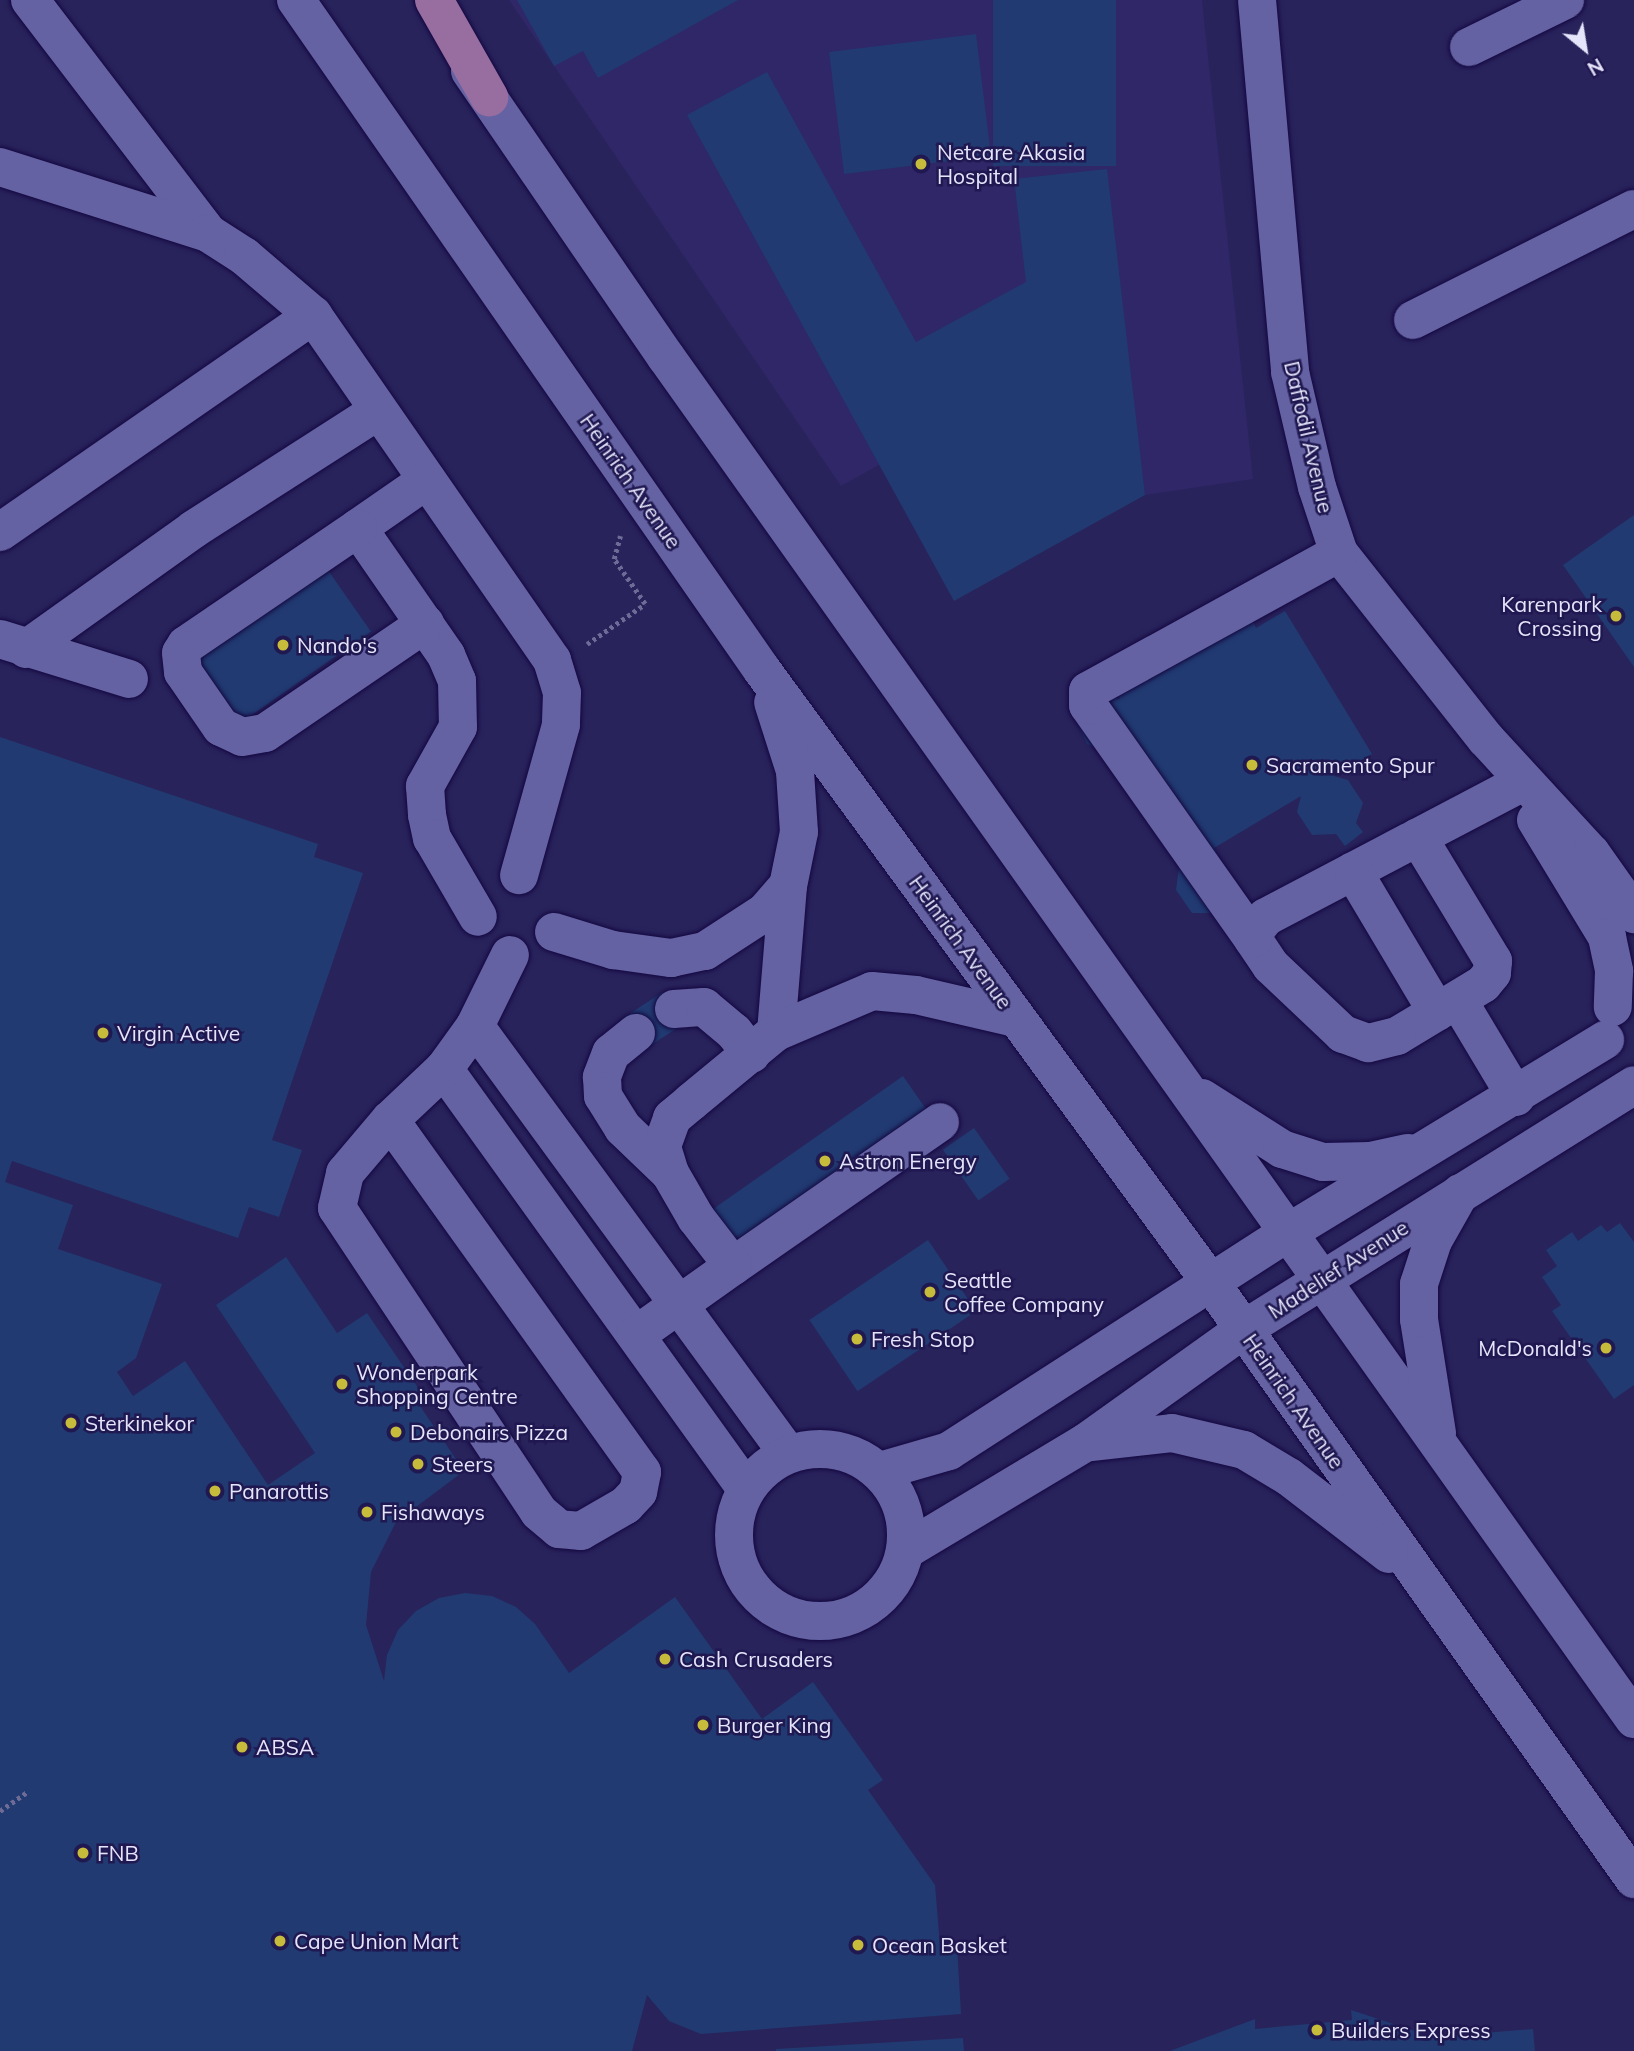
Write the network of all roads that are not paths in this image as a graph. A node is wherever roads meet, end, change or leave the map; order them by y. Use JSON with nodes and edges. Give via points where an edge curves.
{"nodes":[{"id":1,"x":30,"y":0,"type":"edge"},
{"id":2,"x":296,"y":0,"type":"edge"},
{"id":3,"x":418,"y":0,"type":"edge"},
{"id":4,"x":434,"y":0,"type":"edge"},
{"id":5,"x":1257,"y":0,"type":"edge"},
{"id":6,"x":1565,"y":0,"type":"edge"},
{"id":7,"x":1469,"y":47,"type":"dead end"},
{"id":8,"x":489,"y":97,"type":"junction"},
{"id":9,"x":0,"y":167,"type":"edge"},
{"id":10,"x":1634,"y":209,"type":"edge"},
{"id":11,"x":208,"y":233,"type":"junction"},
{"id":12,"x":313,"y":315,"type":"junction"},
{"id":13,"x":1413,"y":320,"type":"dead end"},
{"id":14,"x":378,"y":411,"type":"junction"},
{"id":15,"x":427,"y":480,"type":"junction"},
{"id":16,"x":358,"y":528,"type":"junction"},
{"id":17,"x":0,"y":532,"type":"edge"},
{"id":18,"x":1339,"y":553,"type":"junction"},
{"id":19,"x":425,"y":624,"type":"junction"},
{"id":20,"x":13,"y":644,"type":"edge"},
{"id":21,"x":762,"y":670,"type":"junction"},
{"id":22,"x":129,"y":679,"type":"dead end"},
{"id":23,"x":1486,"y":739,"type":"junction"},
{"id":24,"x":1514,"y":786,"type":"junction"},
{"id":25,"x":1418,"y":837,"type":"junction"},
{"id":26,"x":1353,"y":871,"type":"junction"},
{"id":27,"x":519,"y":875,"type":"dead end"},
{"id":28,"x":788,"y":886,"type":"junction"},
{"id":29,"x":1634,"y":914,"type":"edge"},
{"id":30,"x":478,"y":917,"type":"dead end"},
{"id":31,"x":554,"y":932,"type":"dead end"},
{"id":32,"x":1253,"y":939,"type":"junction"},
{"id":33,"x":510,"y":955,"type":"dead end"},
{"id":34,"x":1448,"y":1006,"type":"junction"},
{"id":35,"x":674,"y":1009,"type":"dead end"},
{"id":36,"x":1617,"y":1012,"type":"edge"},
{"id":37,"x":1016,"y":1018,"type":"junction"},
{"id":38,"x":475,"y":1026,"type":"junction"},
{"id":39,"x":636,"y":1033,"type":"dead end"},
{"id":40,"x":764,"y":1043,"type":"junction"},
{"id":41,"x":444,"y":1069,"type":"junction"},
{"id":42,"x":1634,"y":1084,"type":"edge"},
{"id":43,"x":1188,"y":1090,"type":"junction"},
{"id":44,"x":1516,"y":1097,"type":"junction"},
{"id":45,"x":390,"y":1120,"type":"junction"},
{"id":46,"x":940,"y":1122,"type":"dead end"},
{"id":47,"x":1438,"y":1146,"type":"junction"},
{"id":48,"x":670,"y":1173,"type":"junction"},
{"id":49,"x":1463,"y":1188,"type":"junction"},
{"id":50,"x":1289,"y":1232,"type":"junction"},
{"id":51,"x":733,"y":1266,"type":"junction"},
{"id":52,"x":1323,"y":1278,"type":"junction"},
{"id":53,"x":1211,"y":1283,"type":"junction"},
{"id":54,"x":679,"y":1304,"type":"junction"},
{"id":55,"x":1244,"y":1329,"type":"junction"},
{"id":56,"x":636,"y":1335,"type":"junction"},
{"id":57,"x":1438,"y":1441,"type":"junction"},
{"id":58,"x":1085,"y":1443,"type":"junction"},
{"id":59,"x":788,"y":1454,"type":"junction"},
{"id":60,"x":880,"y":1471,"type":"junction"},
{"id":61,"x":746,"y":1489,"type":"junction"},
{"id":62,"x":906,"y":1550,"type":"junction"},
{"id":63,"x":1421,"y":1579,"type":"junction"},
{"id":64,"x":1634,"y":1718,"type":"edge"},
{"id":65,"x":1634,"y":1878,"type":"edge"}],
"edges":[{"from":1,"to":11,"type":"street"},
{"from":2,"to":21,"type":"street","name":"Heinrich Avenue"},
{"from":3,"to":8,"type":"street"},
{"from":4,"to":8,"type":"main road"},
{"from":5,"to":18,"type":"street","name":"Daffodil Avenue","via":[[1290,372],[1317,487]]},
{"from":6,"to":7,"type":"street"},
{"from":8,"to":43,"type":"street","via":[[666,357]]},
{"from":9,"to":11,"type":"street"},
{"from":10,"to":13,"type":"street"},
{"from":11,"to":12,"type":"street","via":[[244,256]]},
{"from":12,"to":14,"type":"street"},
{"from":12,"to":17,"type":"street"},
{"from":14,"to":15,"type":"street"},
{"from":14,"to":20,"type":"street"},
{"from":15,"to":16,"type":"street"},
{"from":15,"to":27,"type":"street","via":[[552,660],[562,693],[561,725]]},
{"from":16,"to":19,"type":"street"},
{"from":16,"to":19,"type":"street","via":[[186,645],[181,653],[183,672],[213,716],[231,734],[254,737],[265,733]]},
{"from":18,"to":23,"type":"street","name":"Daffodil Avenue"},
{"from":18,"to":32,"type":"street","via":[[1087,691],[1088,705]]},
{"from":19,"to":30,"type":"street","via":[[446,655],[460,703],[458,727],[425,786],[432,838]]},
{"from":20,"to":22,"type":"street"},
{"from":21,"to":28,"type":"street","via":[[795,771],[800,807]]},
{"from":21,"to":37,"type":"street","name":"Heinrich Avenue"},
{"from":23,"to":24,"type":"street","name":"Daffodil Avenue"},
{"from":23,"to":29,"type":"street","name":"Daffodil Avenue","via":[[1591,853]]},
{"from":24,"to":25,"type":"street"},
{"from":24,"to":36,"type":"street","name":"Daffodil Avenue","via":[[1607,937]]},
{"from":25,"to":26,"type":"street"},
{"from":25,"to":34,"type":"street","via":[[1493,961],[1492,973],[1483,984]]},
{"from":26,"to":32,"type":"street","via":[[1266,917]]},
{"from":26,"to":34,"type":"street"},
{"from":28,"to":31,"type":"street","via":[[765,912],[732,935],[705,951],[671,958],[613,950]]},
{"from":28,"to":40,"type":"street"},
{"from":32,"to":34,"type":"street","via":[[1270,966],[1343,1034],[1368,1043],[1397,1035]]},
{"from":33,"to":38,"type":"street"},
{"from":34,"to":44,"type":"street"},
{"from":35,"to":40,"type":"street","via":[[704,1007],[734,1032]]},
{"from":36,"to":42,"type":"street","name":"Daffodil Avenue","via":[[1615,1066]]},
{"from":36,"to":44,"type":"street"},
{"from":37,"to":40,"type":"street","via":[[916,995],[872,991]]},
{"from":37,"to":53,"type":"street","name":"Heinrich Avenue"},
{"from":38,"to":41,"type":"street"},
{"from":38,"to":54,"type":"street"},
{"from":39,"to":48,"type":"street","via":[[611,1054],[602,1077],[603,1096],[623,1128]]},
{"from":40,"to":48,"type":"street","via":[[672,1118],[662,1146]]},
{"from":41,"to":45,"type":"street"},
{"from":41,"to":56,"type":"street"},
{"from":42,"to":49,"type":"street","name":"Madelief Avenue"},
{"from":43,"to":47,"type":"street","via":[[1282,1149],[1323,1162],[1370,1161]]},
{"from":43,"to":50,"type":"street"},
{"from":44,"to":47,"type":"street"},
{"from":45,"to":45,"type":"street","via":[[642,1472],[638,1492],[626,1506],[581,1531],[559,1529],[539,1512],[337,1208],[345,1173]]},
{"from":46,"to":51,"type":"street"},
{"from":47,"to":50,"type":"street"},
{"from":48,"to":51,"type":"street","via":[[714,1245]]},
{"from":49,"to":52,"type":"street","name":"Madelief Avenue"},
{"from":49,"to":57,"type":"street","via":[[1433,1241],[1419,1284],[1419,1319]]},
{"from":50,"to":52,"type":"street"},
{"from":50,"to":53,"type":"street"},
{"from":51,"to":54,"type":"street"},
{"from":52,"to":55,"type":"street","name":"Madelief Avenue"},
{"from":52,"to":57,"type":"street"},
{"from":53,"to":55,"type":"street","name":"Heinrich Avenue"},
{"from":53,"to":60,"type":"street","via":[[949,1451]]},
{"from":54,"to":56,"type":"street"},
{"from":54,"to":59,"type":"street"},
{"from":55,"to":58,"type":"street","name":"Madelief Avenue"},
{"from":55,"to":63,"type":"street","name":"Heinrich Avenue"},
{"from":56,"to":61,"type":"street"},
{"from":57,"to":64,"type":"street"},
{"from":58,"to":62,"type":"street","name":"Madelief Avenue"},
{"from":58,"to":63,"type":"street","via":[[1172,1433],[1244,1450],[1289,1477]]},
{"from":59,"to":60,"type":"street","via":[[815,1448],[839,1450]]},
{"from":59,"to":61,"type":"street","via":[[765,1468]]},
{"from":60,"to":62,"type":"street","via":[[897,1494],[906,1521]]},
{"from":61,"to":62,"type":"street","via":[[735,1513],[732,1539],[738,1566],[751,1590],[796,1619],[824,1622],[853,1615],[877,1600],[899,1576]]},
{"from":63,"to":65,"type":"street","name":"Heinrich Avenue"}]}
